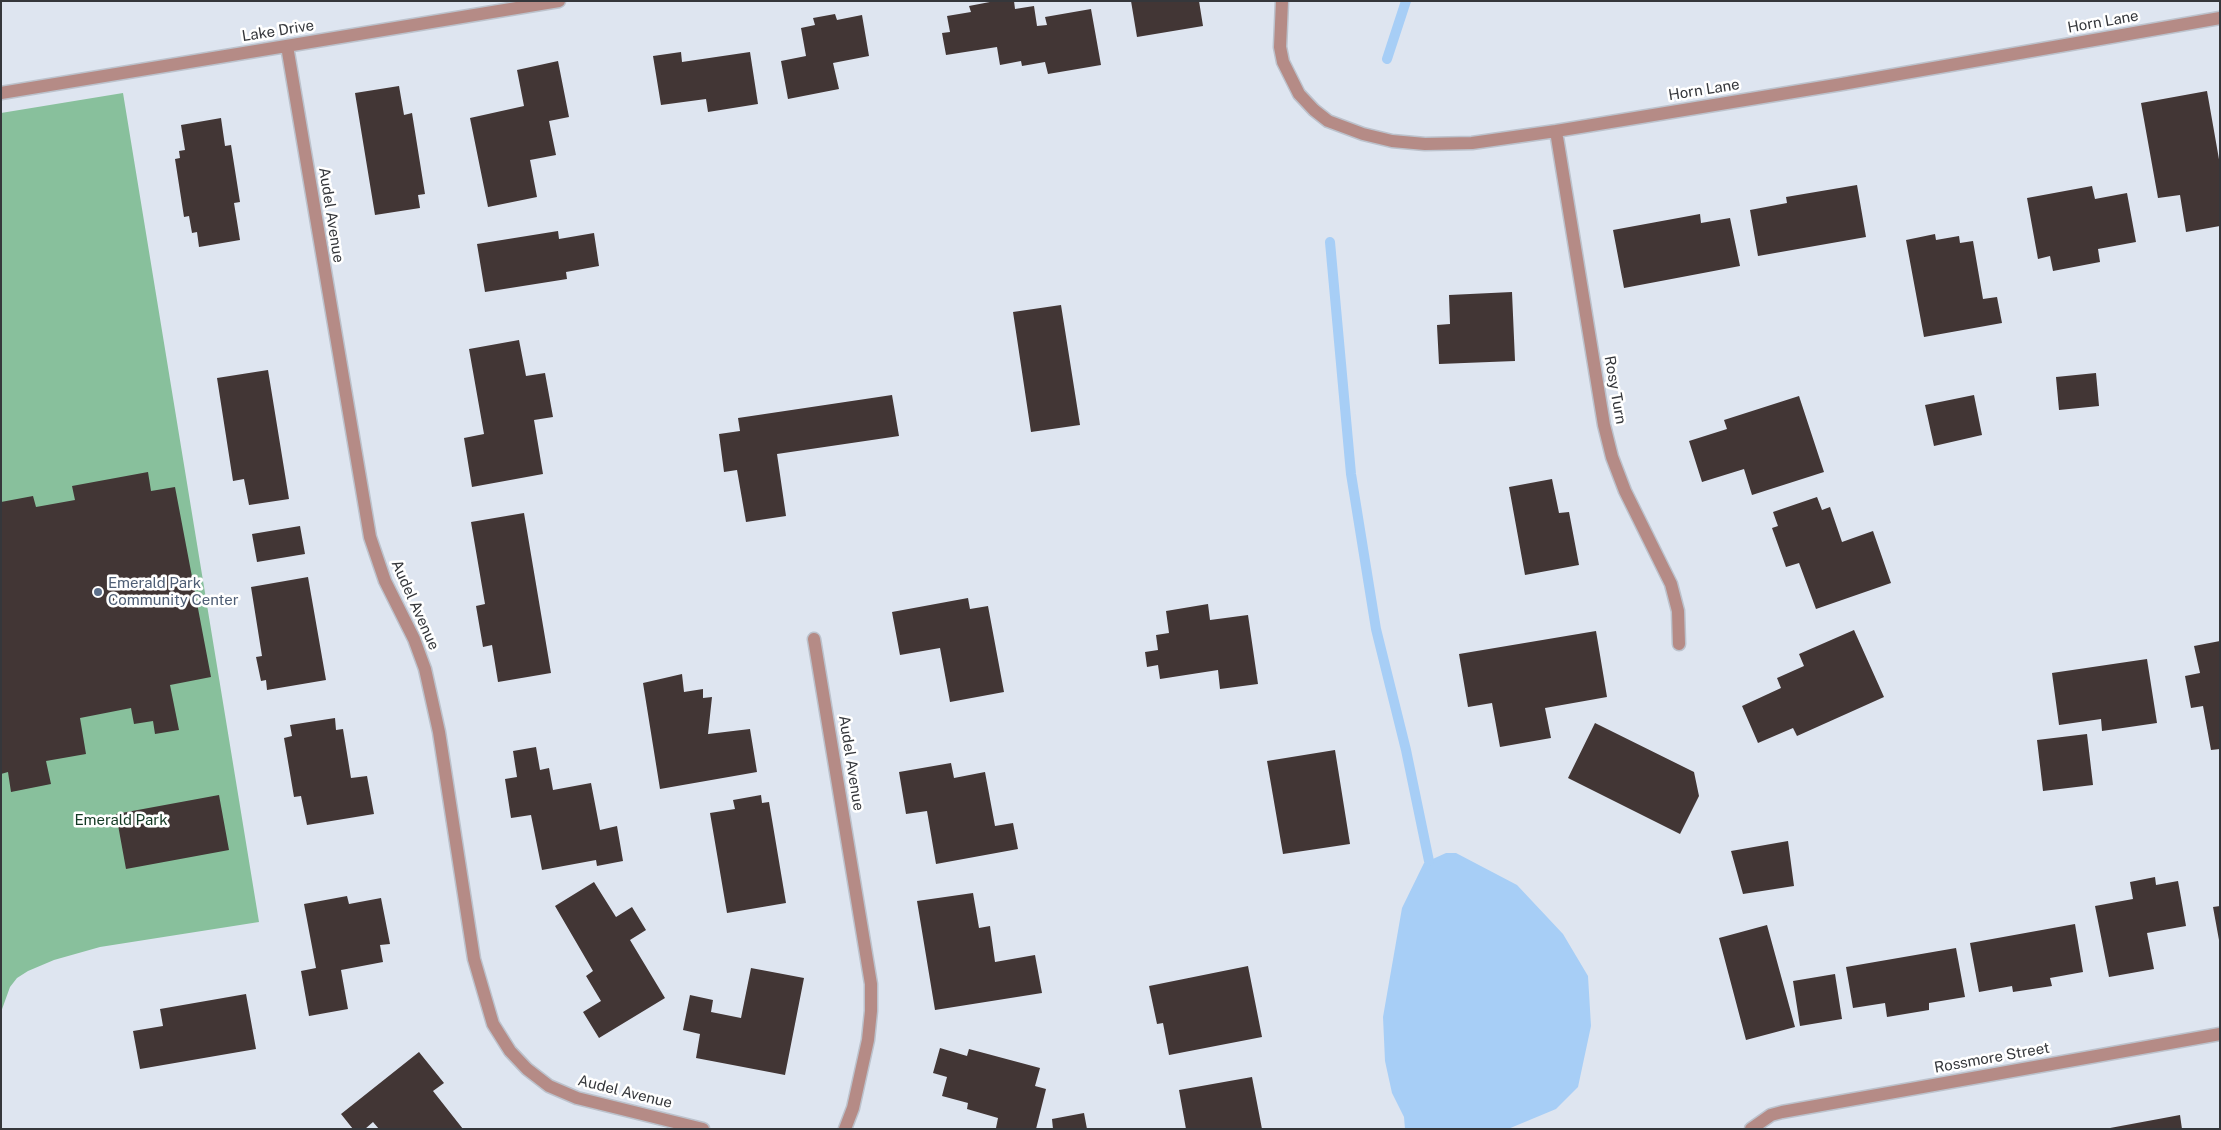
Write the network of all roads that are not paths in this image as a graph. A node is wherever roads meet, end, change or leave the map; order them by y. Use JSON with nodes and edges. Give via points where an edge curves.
{"nodes":[{"id":1,"x":559,"y":1,"type":"edge"},
{"id":2,"x":1282,"y":1,"type":"edge"},
{"id":3,"x":2220,"y":18,"type":"edge"},
{"id":4,"x":287,"y":46,"type":"junction"},
{"id":5,"x":1,"y":93,"type":"edge"},
{"id":6,"x":1556,"y":131,"type":"junction"},
{"id":7,"x":814,"y":639,"type":"dead end"},
{"id":8,"x":1679,"y":644,"type":"dead end"},
{"id":9,"x":2220,"y":1034,"type":"edge"},
{"id":10,"x":703,"y":1129,"type":"edge"},
{"id":11,"x":845,"y":1129,"type":"edge"},
{"id":12,"x":1751,"y":1129,"type":"edge"}],
"edges":[{"from":1,"to":4,"type":"street","name":"Lake Drive"},
{"from":2,"to":6,"type":"street","name":"Horn Lane","via":[[1280,47],[1283,62],[1299,94],[1328,121],[1392,141],[1425,144],[1472,143]]},
{"from":3,"to":6,"type":"street","name":"Horn Lane"},
{"from":4,"to":5,"type":"street","name":"Lake Drive"},
{"from":4,"to":10,"type":"street","name":"Audel Avenue","via":[[370,537],[385,581],[425,668],[439,732],[474,959],[492,1024],[510,1051],[549,1086],[577,1098]]},
{"from":6,"to":8,"type":"street","name":"Rosy Turn","via":[[1604,425],[1612,457],[1626,491],[1671,584],[1678,611]]},
{"from":7,"to":11,"type":"street","name":"Audel Avenue","via":[[871,984],[868,1040]]},
{"from":9,"to":12,"type":"street","name":"Rossmore Street","via":[[1782,1112]]}]}
